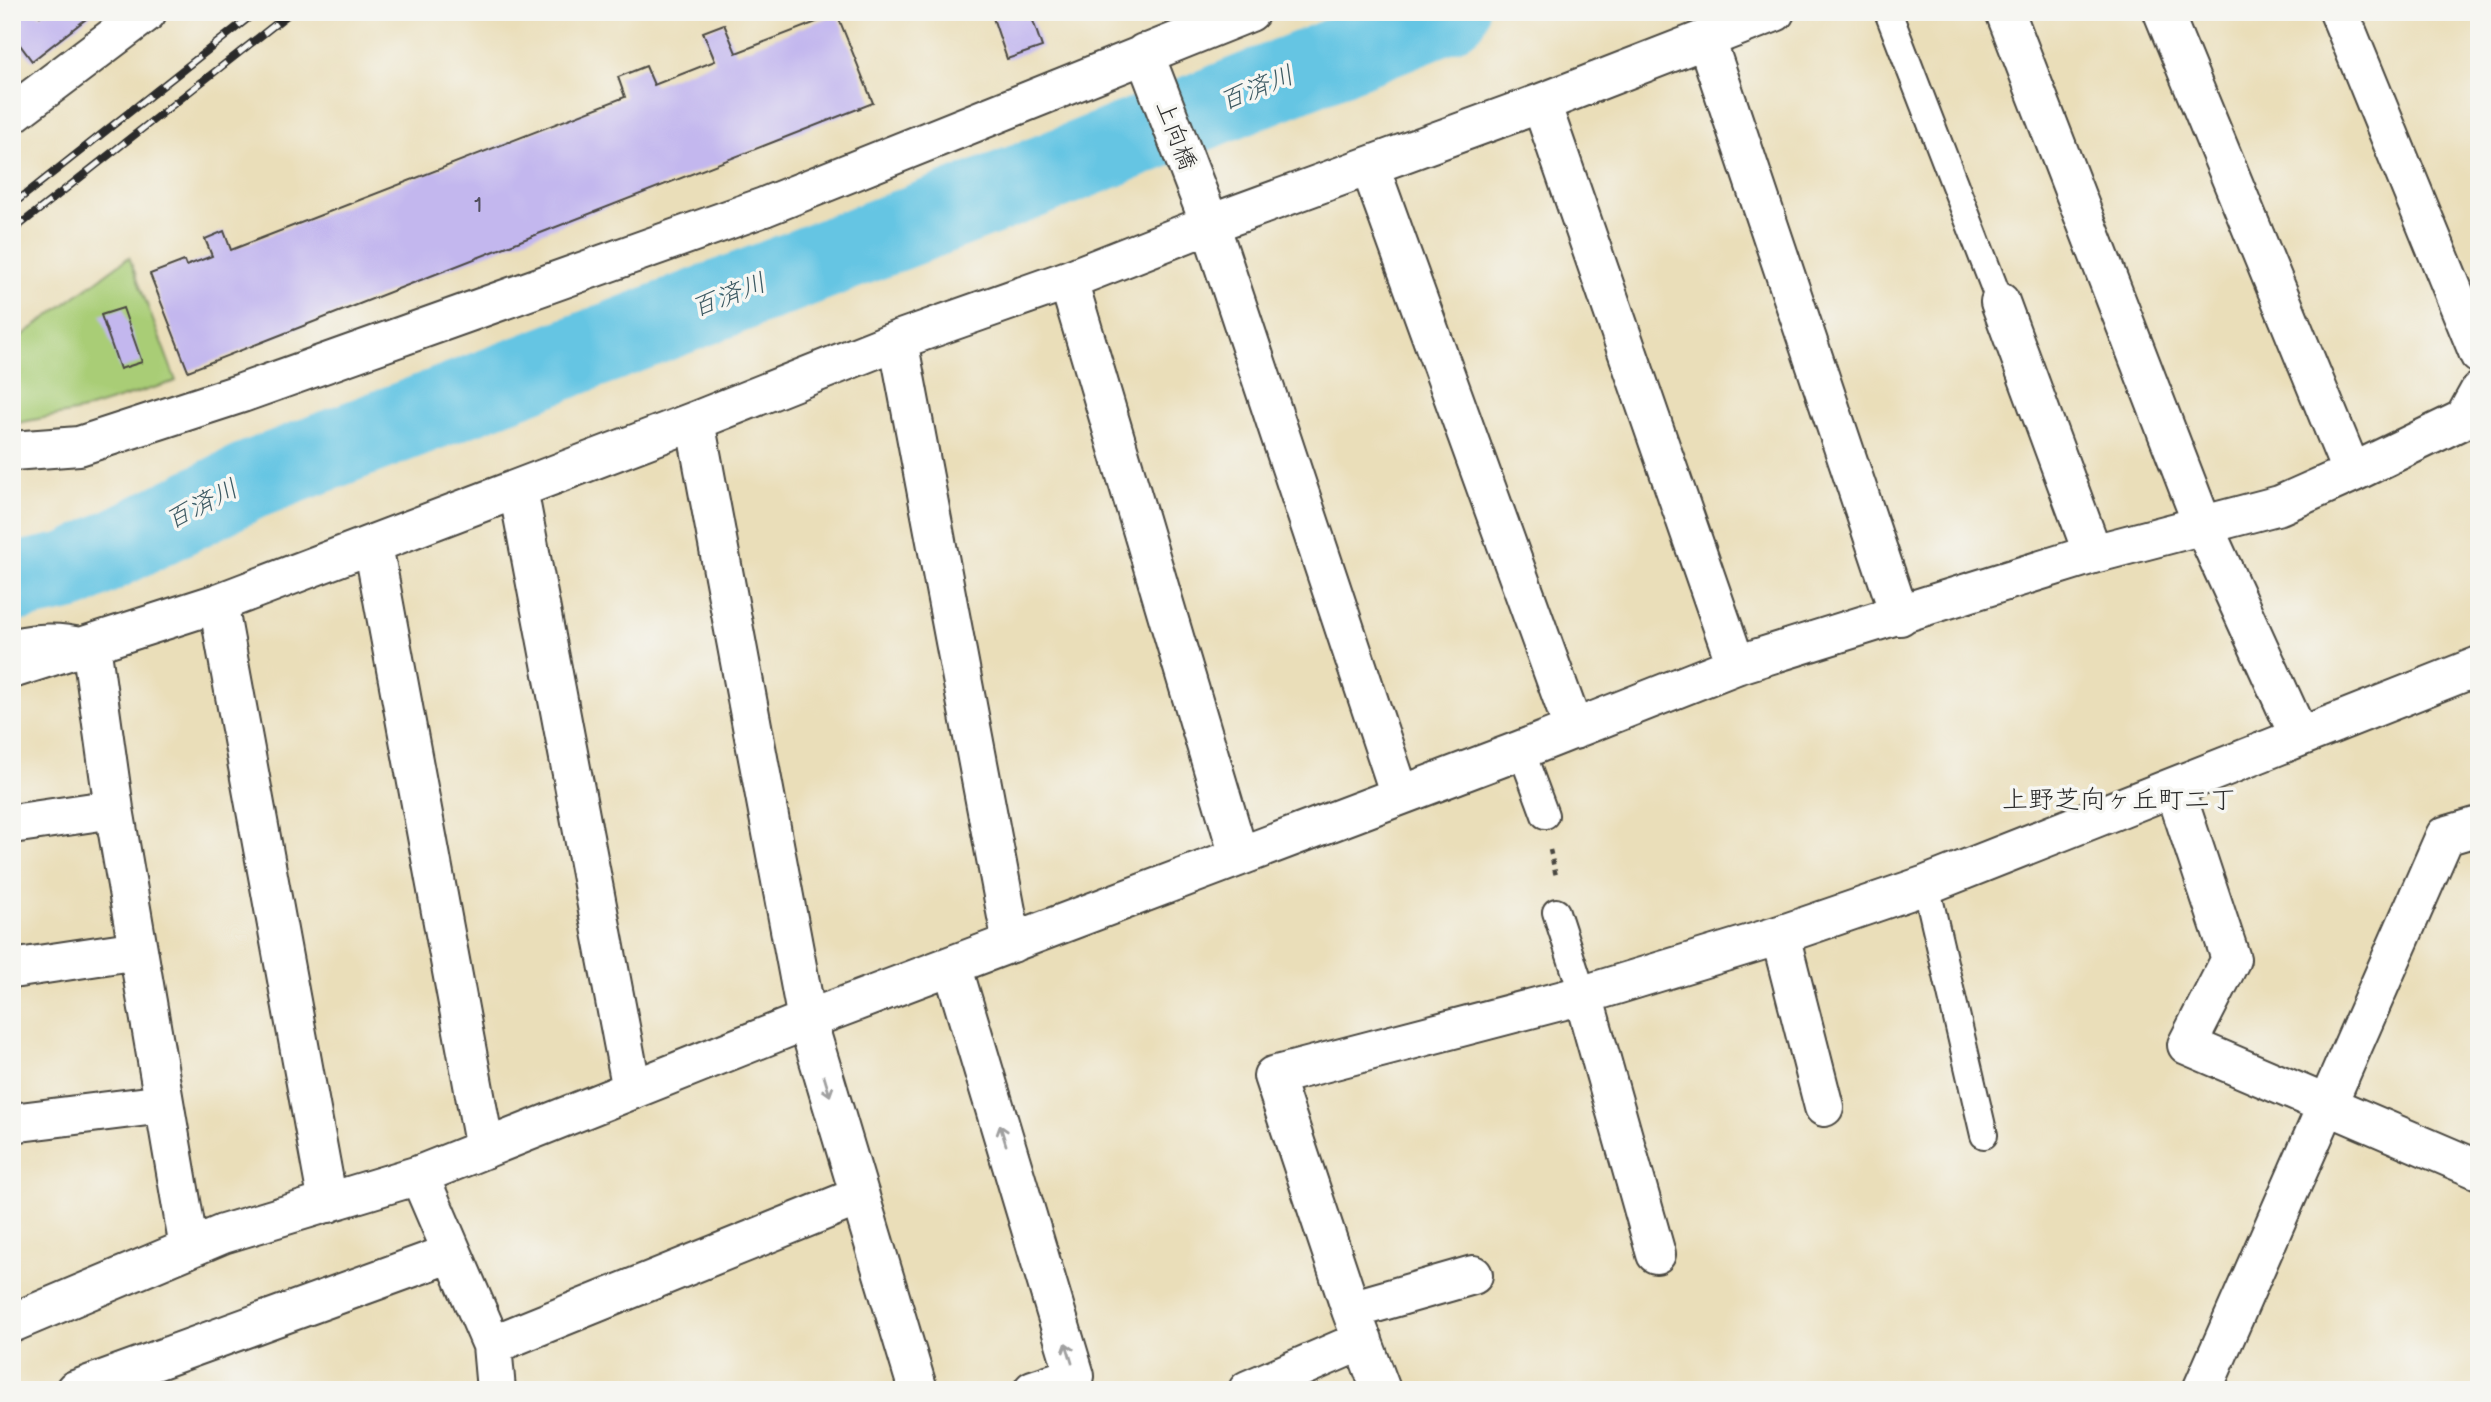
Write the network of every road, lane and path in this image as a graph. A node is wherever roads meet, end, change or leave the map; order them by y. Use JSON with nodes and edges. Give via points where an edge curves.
{"nodes":[{"id":1,"x":147,"y":12,"type":"edge"},
{"id":2,"x":1250,"y":12,"type":"edge"},
{"id":3,"x":1775,"y":12,"type":"edge"},
{"id":4,"x":1888,"y":12,"type":"edge"},
{"id":5,"x":2005,"y":12,"type":"edge"},
{"id":6,"x":2163,"y":12,"type":"edge"},
{"id":7,"x":2339,"y":12,"type":"edge"},
{"id":8,"x":1706,"y":39,"type":"junction"},
{"id":9,"x":1148,"y":62,"type":"junction"},
{"id":10,"x":1541,"y":103,"type":"junction"},
{"id":11,"x":12,"y":114,"type":"edge"},
{"id":12,"x":1370,"y":167,"type":"junction"},
{"id":13,"x":1206,"y":212,"type":"junction"},
{"id":14,"x":1068,"y":280,"type":"junction"},
{"id":15,"x":2000,"y":302,"type":"joint"},
{"id":16,"x":898,"y":340,"type":"junction"},
{"id":17,"x":2479,"y":354,"type":"edge"},
{"id":18,"x":2479,"y":392,"type":"edge"},
{"id":19,"x":695,"y":421,"type":"junction"},
{"id":20,"x":12,"y":451,"type":"edge"},
{"id":21,"x":2353,"y":473,"type":"junction"},
{"id":22,"x":518,"y":489,"type":"junction"},
{"id":23,"x":2202,"y":523,"type":"junction"},
{"id":24,"x":373,"y":545,"type":"junction"},
{"id":25,"x":2093,"y":554,"type":"junction"},
{"id":26,"x":218,"y":603,"type":"junction"},
{"id":27,"x":1900,"y":616,"type":"junction"},
{"id":28,"x":12,"y":642,"type":"edge"},
{"id":29,"x":91,"y":645,"type":"junction"},
{"id":30,"x":1736,"y":665,"type":"junction"},
{"id":31,"x":2479,"y":666,"type":"edge"},
{"id":32,"x":12,"y":669,"type":"edge"},
{"id":33,"x":1574,"y":730,"type":"junction"},
{"id":34,"x":2299,"y":736,"type":"junction"},
{"id":35,"x":1521,"y":750,"type":"junction"},
{"id":36,"x":2174,"y":787,"type":"junction"},
{"id":37,"x":1400,"y":795,"type":"junction"},
{"id":38,"x":114,"y":809,"type":"junction"},
{"id":39,"x":1545,"y":815,"type":"joint"},
{"id":40,"x":12,"y":824,"type":"edge"},
{"id":41,"x":2479,"y":825,"type":"edge"},
{"id":42,"x":1239,"y":856,"type":"junction"},
{"id":43,"x":1926,"y":885,"type":"junction"},
{"id":44,"x":1556,"y":912,"type":"joint"},
{"id":45,"x":1780,"y":935,"type":"junction"},
{"id":46,"x":1012,"y":943,"type":"junction"},
{"id":47,"x":138,"y":950,"type":"junction"},
{"id":48,"x":952,"y":965,"type":"junction"},
{"id":49,"x":12,"y":969,"type":"edge"},
{"id":50,"x":1583,"y":995,"type":"junction"},
{"id":51,"x":807,"y":1020,"type":"junction"},
{"id":52,"x":632,"y":1090,"type":"junction"},
{"id":53,"x":164,"y":1104,"type":"junction"},
{"id":54,"x":2326,"y":1104,"type":"junction"},
{"id":55,"x":1824,"y":1107,"type":"dead end"},
{"id":56,"x":12,"y":1123,"type":"edge"},
{"id":57,"x":1984,"y":1135,"type":"dead end"},
{"id":58,"x":485,"y":1149,"type":"junction"},
{"id":59,"x":2479,"y":1170,"type":"edge"},
{"id":60,"x":419,"y":1175,"type":"junction"},
{"id":61,"x":860,"y":1196,"type":"junction"},
{"id":62,"x":328,"y":1203,"type":"junction"},
{"id":63,"x":189,"y":1248,"type":"junction"},
{"id":64,"x":453,"y":1254,"type":"junction"},
{"id":65,"x":1656,"y":1254,"type":"dead end"},
{"id":66,"x":1473,"y":1275,"type":"dead end"},
{"id":67,"x":12,"y":1323,"type":"edge"},
{"id":68,"x":1357,"y":1325,"type":"junction"},
{"id":69,"x":492,"y":1345,"type":"junction"},
{"id":70,"x":75,"y":1390,"type":"edge"},
{"id":71,"x":496,"y":1390,"type":"edge"},
{"id":72,"x":918,"y":1390,"type":"edge"},
{"id":73,"x":1034,"y":1390,"type":"edge"},
{"id":74,"x":1248,"y":1390,"type":"edge"},
{"id":75,"x":1381,"y":1390,"type":"edge"},
{"id":76,"x":2202,"y":1390,"type":"edge"}],
"edges":[{"from":1,"to":11,"type":"street"},
{"from":2,"to":9,"type":"street"},
{"from":3,"to":8,"type":"street"},
{"from":4,"to":15,"type":"lane"},
{"from":5,"to":23,"type":"street"},
{"from":6,"to":21,"type":"street"},
{"from":7,"to":17,"type":"street"},
{"from":8,"to":10,"type":"street"},
{"from":8,"to":27,"type":"street"},
{"from":9,"to":13,"type":"street","name":"上向橋"},
{"from":9,"to":20,"type":"street","via":[[764,207],[255,388],[79,446]]},
{"from":10,"to":12,"type":"street"},
{"from":10,"to":30,"type":"street"},
{"from":12,"to":13,"type":"street"},
{"from":12,"to":33,"type":"street"},
{"from":13,"to":14,"type":"street"},
{"from":13,"to":37,"type":"street","name":"上向橋"},
{"from":14,"to":16,"type":"street"},
{"from":14,"to":42,"type":"street"},
{"from":15,"to":25,"type":"street"},
{"from":16,"to":19,"type":"street"},
{"from":16,"to":46,"type":"street"},
{"from":18,"to":21,"type":"street","via":[[2464,419]]},
{"from":19,"to":22,"type":"street"},
{"from":19,"to":51,"type":"street"},
{"from":21,"to":23,"type":"street","via":[[2280,505]]},
{"from":22,"to":24,"type":"street"},
{"from":22,"to":52,"type":"street"},
{"from":23,"to":25,"type":"street"},
{"from":23,"to":34,"type":"street"},
{"from":24,"to":26,"type":"street"},
{"from":24,"to":58,"type":"street"},
{"from":25,"to":27,"type":"street"},
{"from":26,"to":29,"type":"street"},
{"from":26,"to":62,"type":"street"},
{"from":27,"to":30,"type":"street"},
{"from":28,"to":29,"type":"lane","via":[[64,637]]},
{"from":29,"to":32,"type":"street"},
{"from":29,"to":38,"type":"street"},
{"from":30,"to":33,"type":"street"},
{"from":31,"to":34,"type":"street"},
{"from":33,"to":35,"type":"street"},
{"from":34,"to":36,"type":"street"},
{"from":35,"to":37,"type":"street"},
{"from":35,"to":39,"type":"lane"},
{"from":36,"to":43,"type":"street"},
{"from":36,"to":54,"type":"street","via":[[2231,958],[2187,1045]]},
{"from":37,"to":42,"type":"street"},
{"from":38,"to":40,"type":"street"},
{"from":38,"to":47,"type":"street"},
{"from":39,"to":44,"type":"path","via":[[1561,896]]},
{"from":41,"to":54,"type":"street","via":[[2445,836]]},
{"from":42,"to":46,"type":"street"},
{"from":43,"to":45,"type":"street"},
{"from":43,"to":57,"type":"lane"},
{"from":44,"to":50,"type":"lane"},
{"from":45,"to":50,"type":"street"},
{"from":45,"to":55,"type":"street"},
{"from":46,"to":48,"type":"street"},
{"from":47,"to":49,"type":"street"},
{"from":47,"to":53,"type":"street"},
{"from":48,"to":51,"type":"street"},
{"from":73,"to":48,"type":"street","one_way":true,"via":[[1076,1376]]},
{"from":50,"to":65,"type":"street"},
{"from":50,"to":68,"type":"street","via":[[1273,1076]]},
{"from":51,"to":52,"type":"street"},
{"from":51,"to":61,"type":"street","one_way":true},
{"from":52,"to":58,"type":"street"},
{"from":53,"to":56,"type":"street"},
{"from":53,"to":63,"type":"street"},
{"from":54,"to":59,"type":"street"},
{"from":54,"to":76,"type":"street"},
{"from":58,"to":60,"type":"street"},
{"from":60,"to":62,"type":"street"},
{"from":60,"to":64,"type":"street"},
{"from":61,"to":69,"type":"street"},
{"from":61,"to":72,"type":"street"},
{"from":62,"to":63,"type":"street"},
{"from":63,"to":67,"type":"street"},
{"from":64,"to":69,"type":"street"},
{"from":64,"to":70,"type":"street"},
{"from":66,"to":68,"type":"street"},
{"from":68,"to":74,"type":"street"},
{"from":68,"to":75,"type":"street"},
{"from":69,"to":71,"type":"street"}]}
